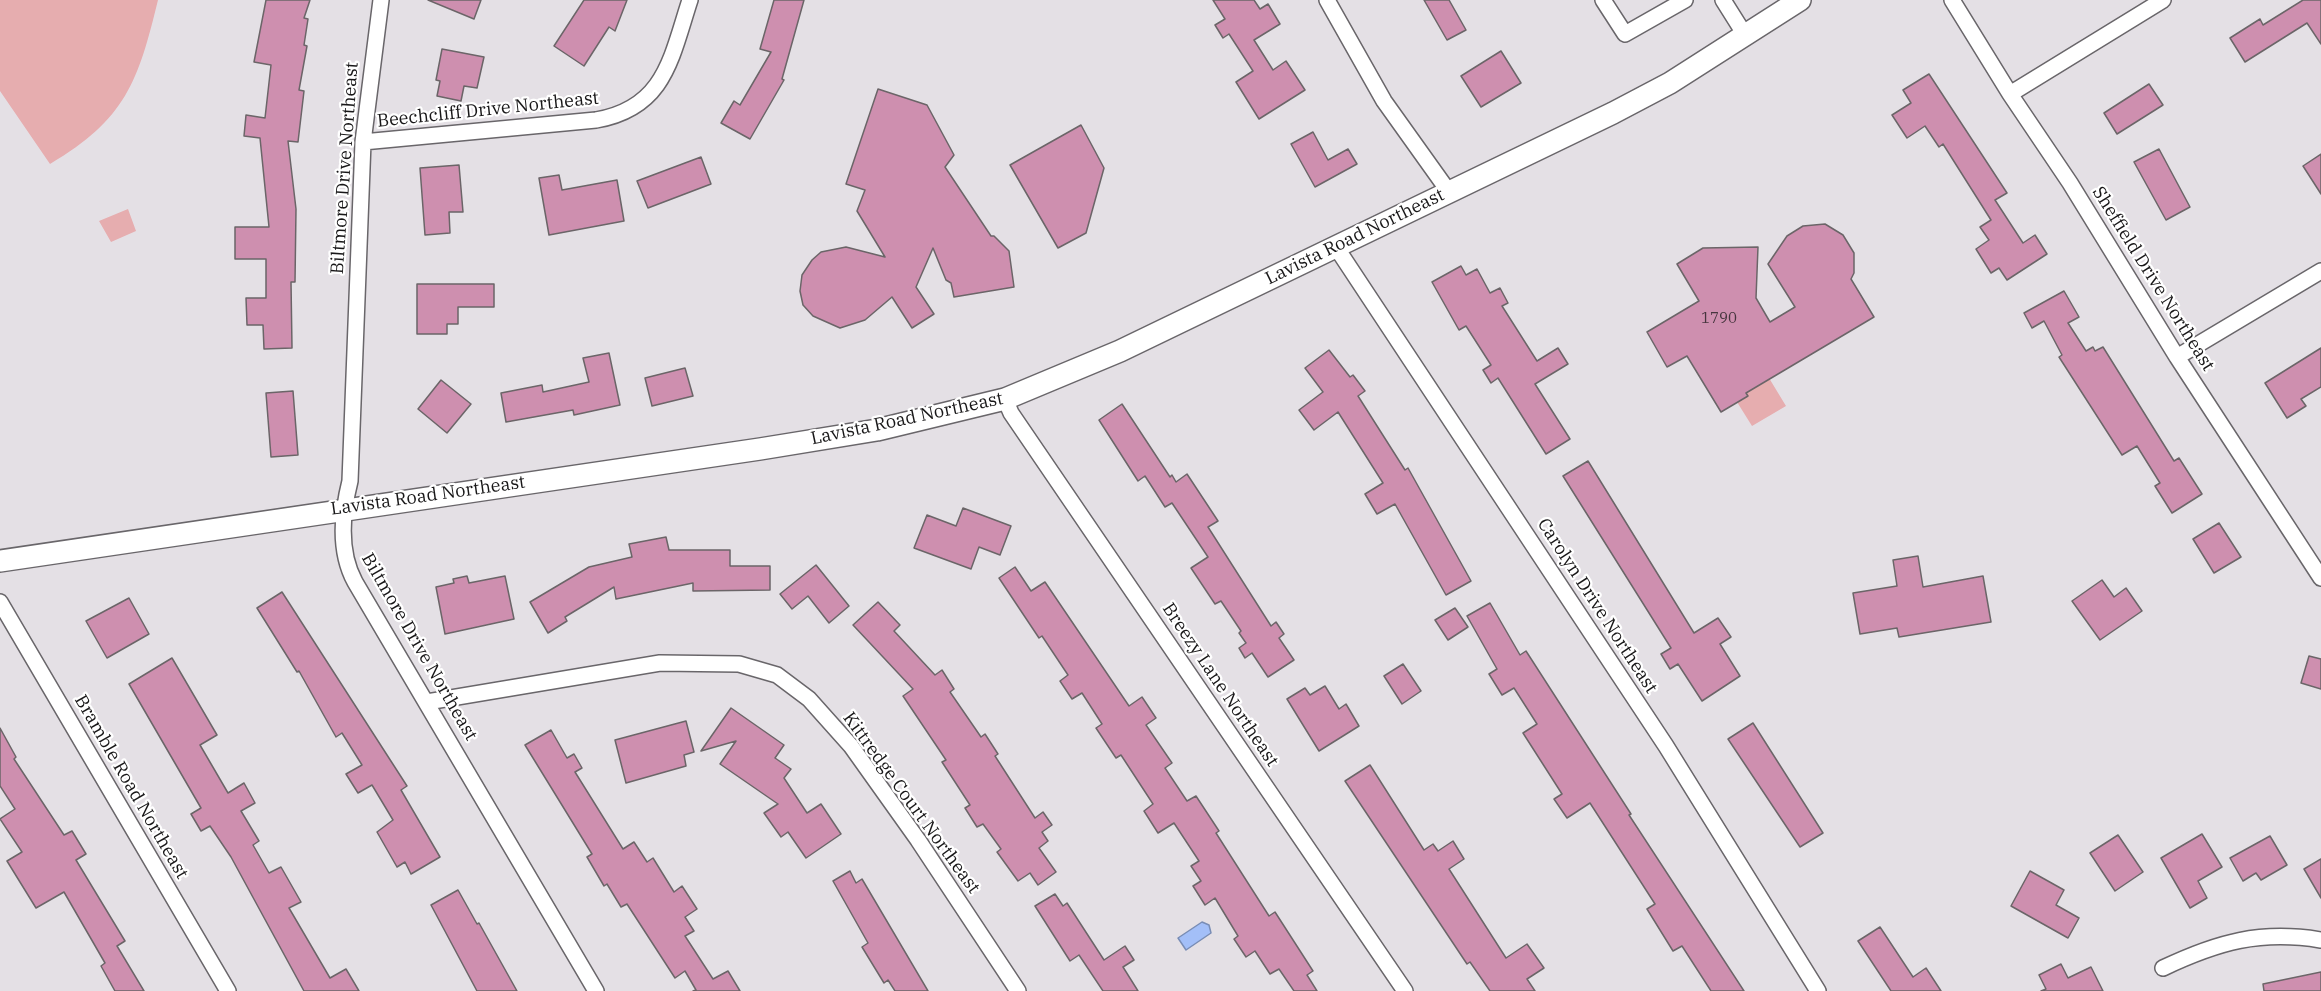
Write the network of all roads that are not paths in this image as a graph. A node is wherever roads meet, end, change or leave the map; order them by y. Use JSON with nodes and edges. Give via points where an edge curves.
{"nodes":[{"id":1,"x":381,"y":0,"type":"edge"},
{"id":2,"x":690,"y":0,"type":"edge"},
{"id":3,"x":1327,"y":0,"type":"edge"},
{"id":4,"x":1603,"y":0,"type":"edge"},
{"id":5,"x":1685,"y":0,"type":"edge"},
{"id":6,"x":1723,"y":0,"type":"edge"},
{"id":7,"x":1800,"y":0,"type":"edge"},
{"id":8,"x":1952,"y":0,"type":"edge"},
{"id":9,"x":2163,"y":0,"type":"edge"},
{"id":10,"x":1745,"y":35,"type":"junction"},
{"id":11,"x":2010,"y":94,"type":"junction"},
{"id":12,"x":363,"y":142,"type":"junction"},
{"id":13,"x":1449,"y":192,"type":"junction"},
{"id":14,"x":1336,"y":247,"type":"junction"},
{"id":15,"x":2321,"y":271,"type":"edge"},
{"id":16,"x":2177,"y":357,"type":"junction"},
{"id":17,"x":1005,"y":399,"type":"junction"},
{"id":18,"x":345,"y":508,"type":"junction"},
{"id":19,"x":0,"y":561,"type":"edge"},
{"id":20,"x":2321,"y":578,"type":"edge"},
{"id":21,"x":0,"y":602,"type":"edge"},
{"id":22,"x":427,"y":702,"type":"junction"},
{"id":23,"x":2321,"y":940,"type":"edge"},
{"id":24,"x":2163,"y":968,"type":"dead end"},
{"id":25,"x":228,"y":991,"type":"edge"},
{"id":26,"x":596,"y":991,"type":"edge"},
{"id":27,"x":1018,"y":991,"type":"edge"},
{"id":28,"x":1405,"y":991,"type":"edge"},
{"id":29,"x":1818,"y":991,"type":"edge"}],
"edges":[{"from":1,"to":12,"type":"street","name":"Biltmore Drive Northeast"},
{"from":2,"to":12,"type":"street","name":"Beechcliff Drive Northeast","via":[[662,80],[642,102],[619,115]]},
{"from":3,"to":13,"type":"street","via":[[1384,101]]},
{"from":4,"to":5,"type":"street","via":[[1625,34]]},
{"from":6,"to":10,"type":"street"},
{"from":7,"to":10,"type":"main road","name":"Lavista Road Northeast"},
{"from":8,"to":11,"type":"street","name":"Sheffield Drive Northeast"},
{"from":9,"to":11,"type":"street"},
{"from":10,"to":13,"type":"main road","name":"Lavista Road Northeast","via":[[1613,113]]},
{"from":11,"to":16,"type":"street","name":"Sheffield Drive Northeast"},
{"from":12,"to":18,"type":"street","name":"Biltmore Drive Northeast","via":[[350,481]]},
{"from":13,"to":14,"type":"main road","name":"Lavista Road Northeast"},
{"from":14,"to":17,"type":"main road","name":"Lavista Road Northeast","via":[[1120,351]]},
{"from":14,"to":29,"type":"street","name":"Carolyn Drive Northeast","via":[[1666,746]]},
{"from":15,"to":16,"type":"street"},
{"from":16,"to":20,"type":"street","name":"Sheffield Drive Northeast"},
{"from":17,"to":18,"type":"main road","name":"Lavista Road Northeast","via":[[877,430]]},
{"from":17,"to":28,"type":"street","name":"Breezy Lane Northeast"},
{"from":18,"to":19,"type":"main road","name":"Lavista Road Northeast"},
{"from":18,"to":22,"type":"street","name":"Biltmore Drive Northeast","via":[[343,549],[349,571]]},
{"from":21,"to":25,"type":"street","name":"Bramble Road Northeast"},
{"from":22,"to":26,"type":"street","name":"Biltmore Drive Northeast"},
{"from":22,"to":27,"type":"street","name":"Kittredge Court Northeast","via":[[660,663],[740,664],[777,675],[809,699],[851,746]]},
{"from":23,"to":24,"type":"street","via":[[2289,935],[2254,937],[2204,948]]}]}
